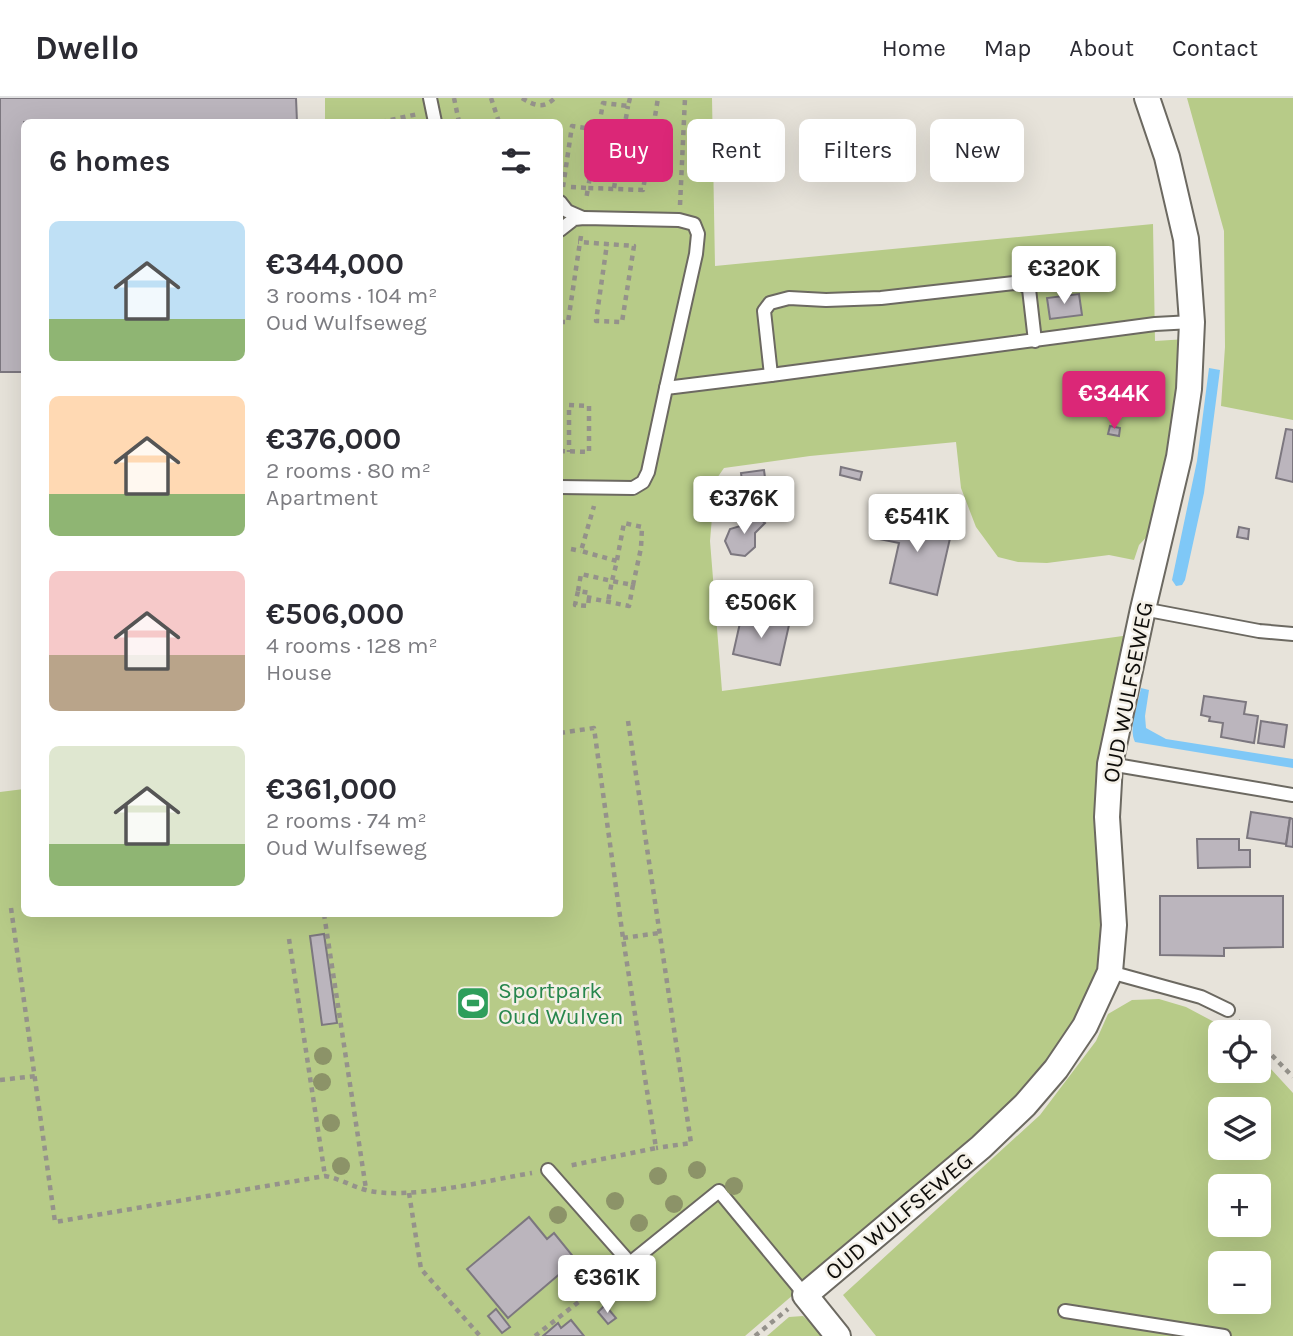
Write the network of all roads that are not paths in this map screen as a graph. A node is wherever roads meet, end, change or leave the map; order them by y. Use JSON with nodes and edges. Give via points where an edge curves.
{"nodes":[{"id":1,"x":1147,"y":98,"type":"edge"},
{"id":2,"x":563,"y":206,"type":"edge"},
{"id":3,"x":584,"y":218,"type":"junction"},
{"id":4,"x":563,"y":228,"type":"edge"},
{"id":5,"x":1192,"y":322,"type":"junction"},
{"id":6,"x":1035,"y":341,"type":"junction"},
{"id":7,"x":771,"y":375,"type":"junction"},
{"id":8,"x":666,"y":388,"type":"junction"},
{"id":9,"x":563,"y":487,"type":"edge"},
{"id":10,"x":1143,"y":609,"type":"junction"},
{"id":11,"x":1293,"y":634,"type":"edge"},
{"id":12,"x":1110,"y":764,"type":"junction"},
{"id":13,"x":1293,"y":795,"type":"edge"},
{"id":14,"x":1110,"y":972,"type":"junction"},
{"id":15,"x":1228,"y":1010,"type":"dead end"},
{"id":16,"x":548,"y":1170,"type":"road end"},
{"id":17,"x":805,"y":1295,"type":"junction"},
{"id":18,"x":1065,"y":1311,"type":"dead end"},
{"id":19,"x":838,"y":1336,"type":"edge"},
{"id":20,"x":1224,"y":1336,"type":"edge"}],
"edges":[{"from":1,"to":5,"type":"street","name":"OUD WULFSEWEG","via":[[1167,157],[1186,239]]},
{"from":2,"to":3,"type":"lane"},
{"from":3,"to":4,"type":"lane"},
{"from":3,"to":8,"type":"lane","via":[[694,224],[696,254]]},
{"from":5,"to":6,"type":"lane"},
{"from":5,"to":10,"type":"street","name":"OUD WULFSEWEG","via":[[1179,457]]},
{"from":6,"to":7,"type":"lane"},
{"from":6,"to":7,"type":"lane","via":[[1029,289],[1023,284],[881,298],[789,298],[771,303],[764,311]]},
{"from":7,"to":8,"type":"lane"},
{"from":8,"to":9,"type":"lane","via":[[643,482],[633,488]]},
{"from":10,"to":11,"type":"lane"},
{"from":10,"to":12,"type":"street","name":"OUD WULFSEWEG"},
{"from":12,"to":13,"type":"lane"},
{"from":12,"to":14,"type":"street","name":"OUD WULFSEWEG","via":[[1107,817],[1114,925]]},
{"from":14,"to":15,"type":"lane","via":[[1201,997]]},
{"from":14,"to":17,"type":"street","name":"OUD WULFSEWEG","via":[[1085,1026],[1025,1105]]},
{"from":16,"to":17,"type":"lane","via":[[630,1263],[719,1191]]},
{"from":17,"to":19,"type":"street","name":"OUD WULFSEWEG"},
{"from":18,"to":20,"type":"lane"}]}
